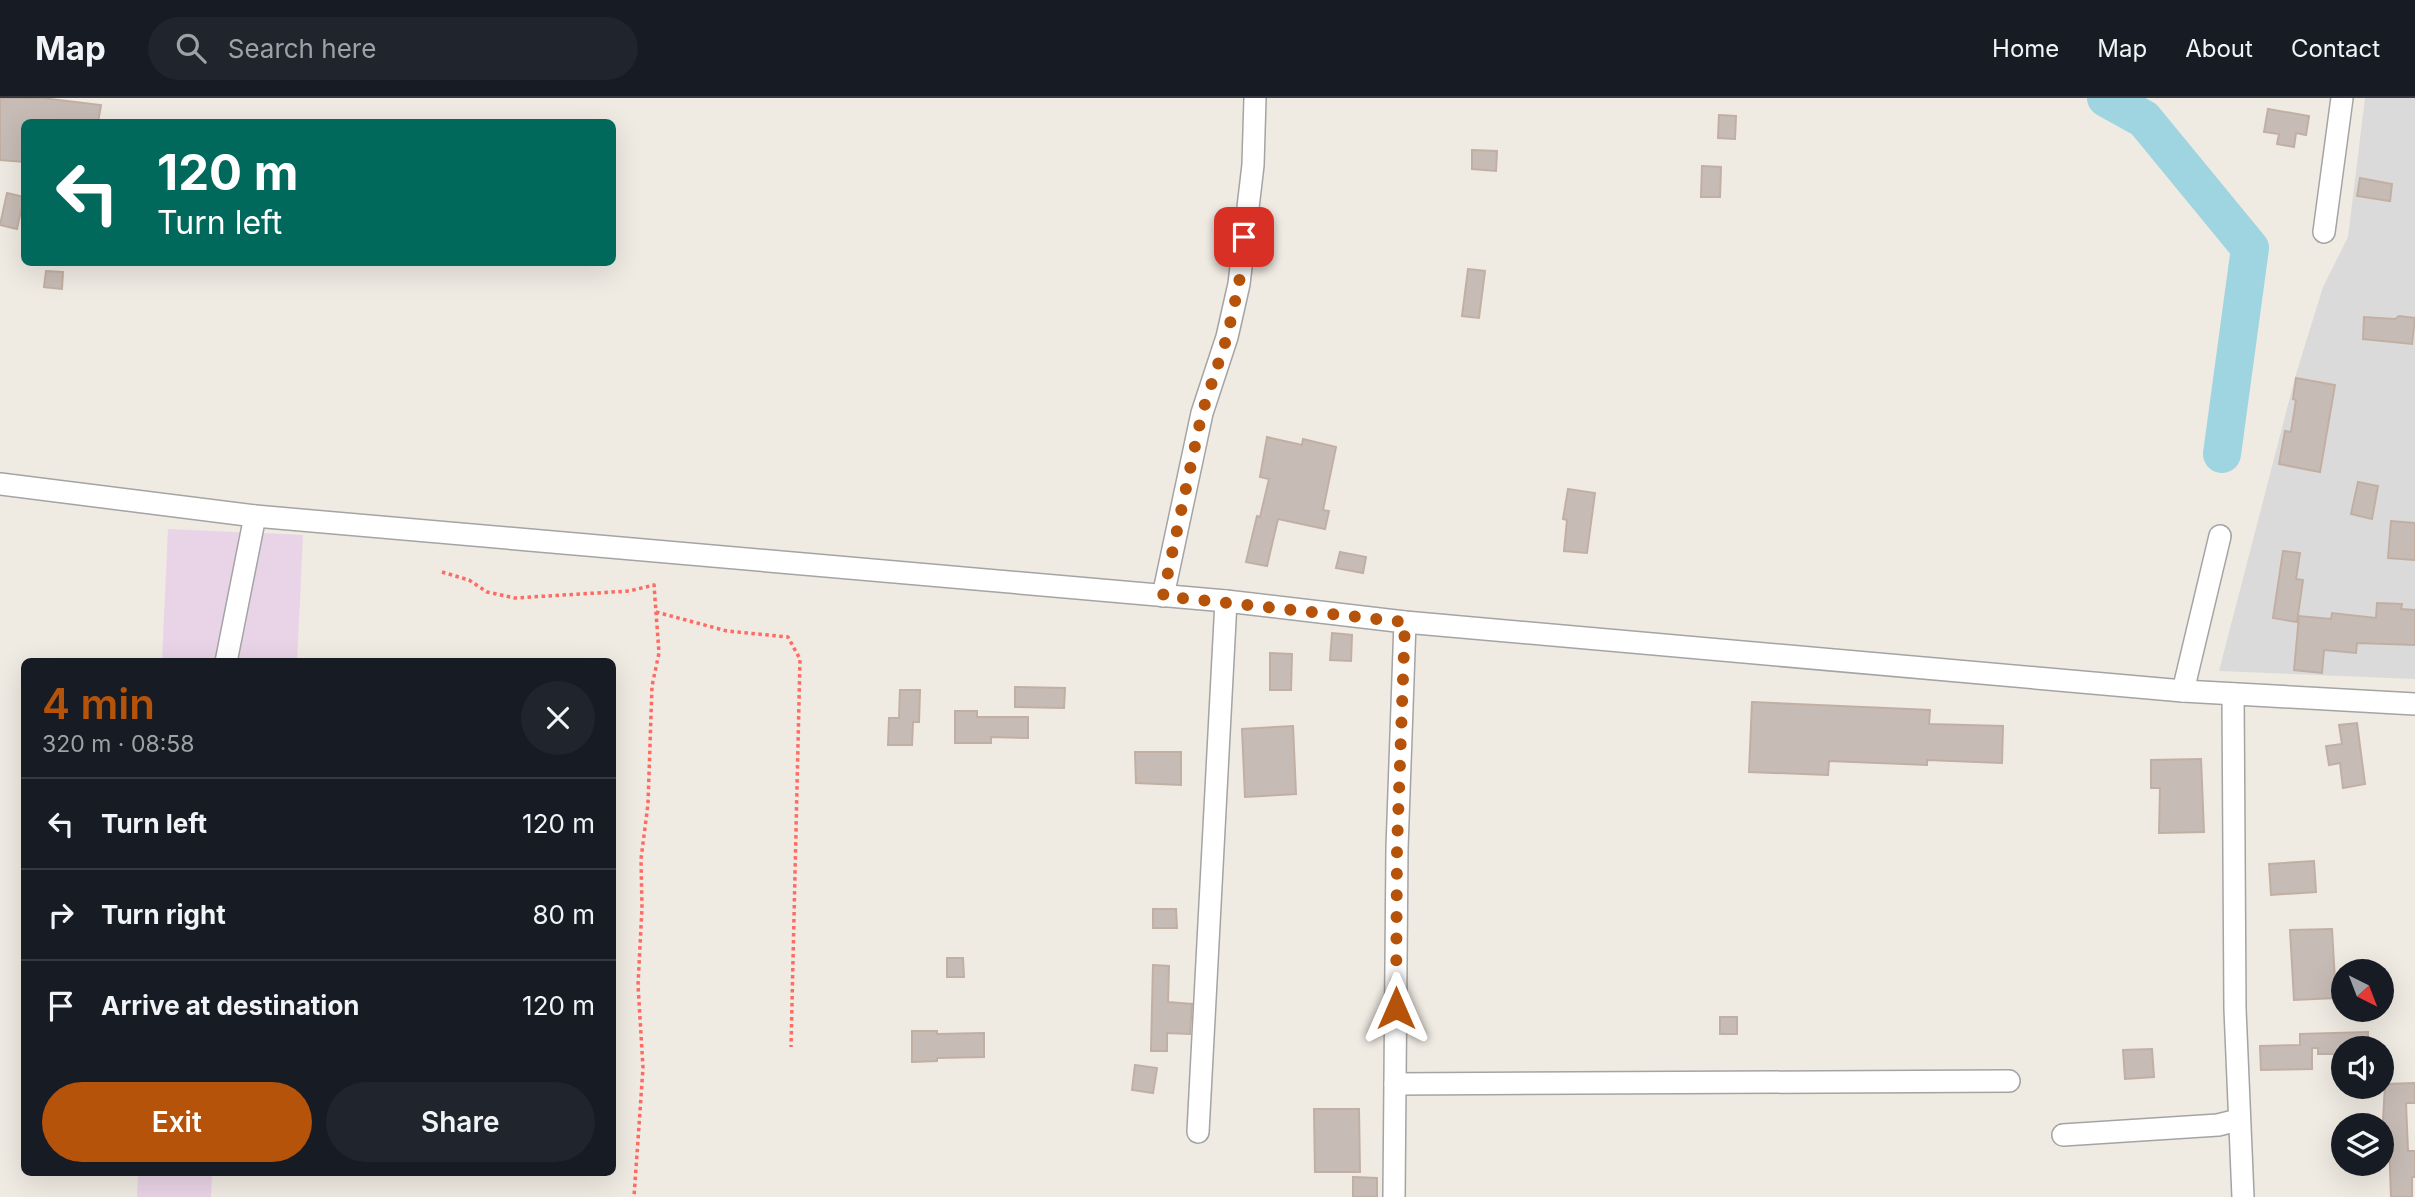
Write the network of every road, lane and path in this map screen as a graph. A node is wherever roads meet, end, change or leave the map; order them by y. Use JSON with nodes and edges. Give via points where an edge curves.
{"nodes":[{"id":1,"x":1255,"y":98,"type":"edge"},
{"id":2,"x":2342,"y":98,"type":"edge"},
{"id":3,"x":2323,"y":232,"type":"dead end"},
{"id":4,"x":0,"y":484,"type":"edge"},
{"id":5,"x":255,"y":516,"type":"junction"},
{"id":6,"x":2220,"y":536,"type":"dead end"},
{"id":7,"x":442,"y":572,"type":"dead end"},
{"id":8,"x":1163,"y":596,"type":"junction"},
{"id":9,"x":1226,"y":601,"type":"junction"},
{"id":10,"x":656,"y":612,"type":"junction"},
{"id":11,"x":1405,"y":622,"type":"junction"},
{"id":12,"x":227,"y":658,"type":"edge"},
{"id":13,"x":2183,"y":691,"type":"junction"},
{"id":14,"x":2233,"y":694,"type":"junction"},
{"id":15,"x":2415,"y":704,"type":"edge"},
{"id":16,"x":791,"y":1047,"type":"dead end"},
{"id":17,"x":2009,"y":1081,"type":"dead end"},
{"id":18,"x":1395,"y":1084,"type":"junction"},
{"id":19,"x":2238,"y":1120,"type":"junction"},
{"id":20,"x":1198,"y":1132,"type":"dead end"},
{"id":21,"x":2063,"y":1135,"type":"dead end"},
{"id":22,"x":634,"y":1197,"type":"edge"},
{"id":23,"x":1394,"y":1197,"type":"edge"},
{"id":24,"x":2243,"y":1197,"type":"edge"}],
"edges":[{"from":1,"to":8,"type":"street","via":[[1253,165],[1239,284],[1202,413]]},
{"from":2,"to":3,"type":"street"},
{"from":4,"to":5,"type":"street"},
{"from":5,"to":8,"type":"street"},
{"from":5,"to":12,"type":"street"},
{"from":6,"to":13,"type":"street"},
{"from":7,"to":10,"type":"path","via":[[469,580],[487,592],[515,598],[629,591],[654,585]]},
{"from":8,"to":9,"type":"street"},
{"from":9,"to":11,"type":"street"},
{"from":9,"to":20,"type":"street"},
{"from":10,"to":16,"type":"path","via":[[727,631],[788,637],[800,659]]},
{"from":10,"to":22,"type":"path","via":[[659,653],[652,686],[641,859],[638,985],[643,1068]]},
{"from":11,"to":13,"type":"street"},
{"from":11,"to":18,"type":"street"},
{"from":13,"to":14,"type":"street"},
{"from":14,"to":15,"type":"street"},
{"from":14,"to":19,"type":"street"},
{"from":17,"to":18,"type":"street"},
{"from":18,"to":23,"type":"street"},
{"from":19,"to":21,"type":"street"},
{"from":19,"to":24,"type":"street"}]}
